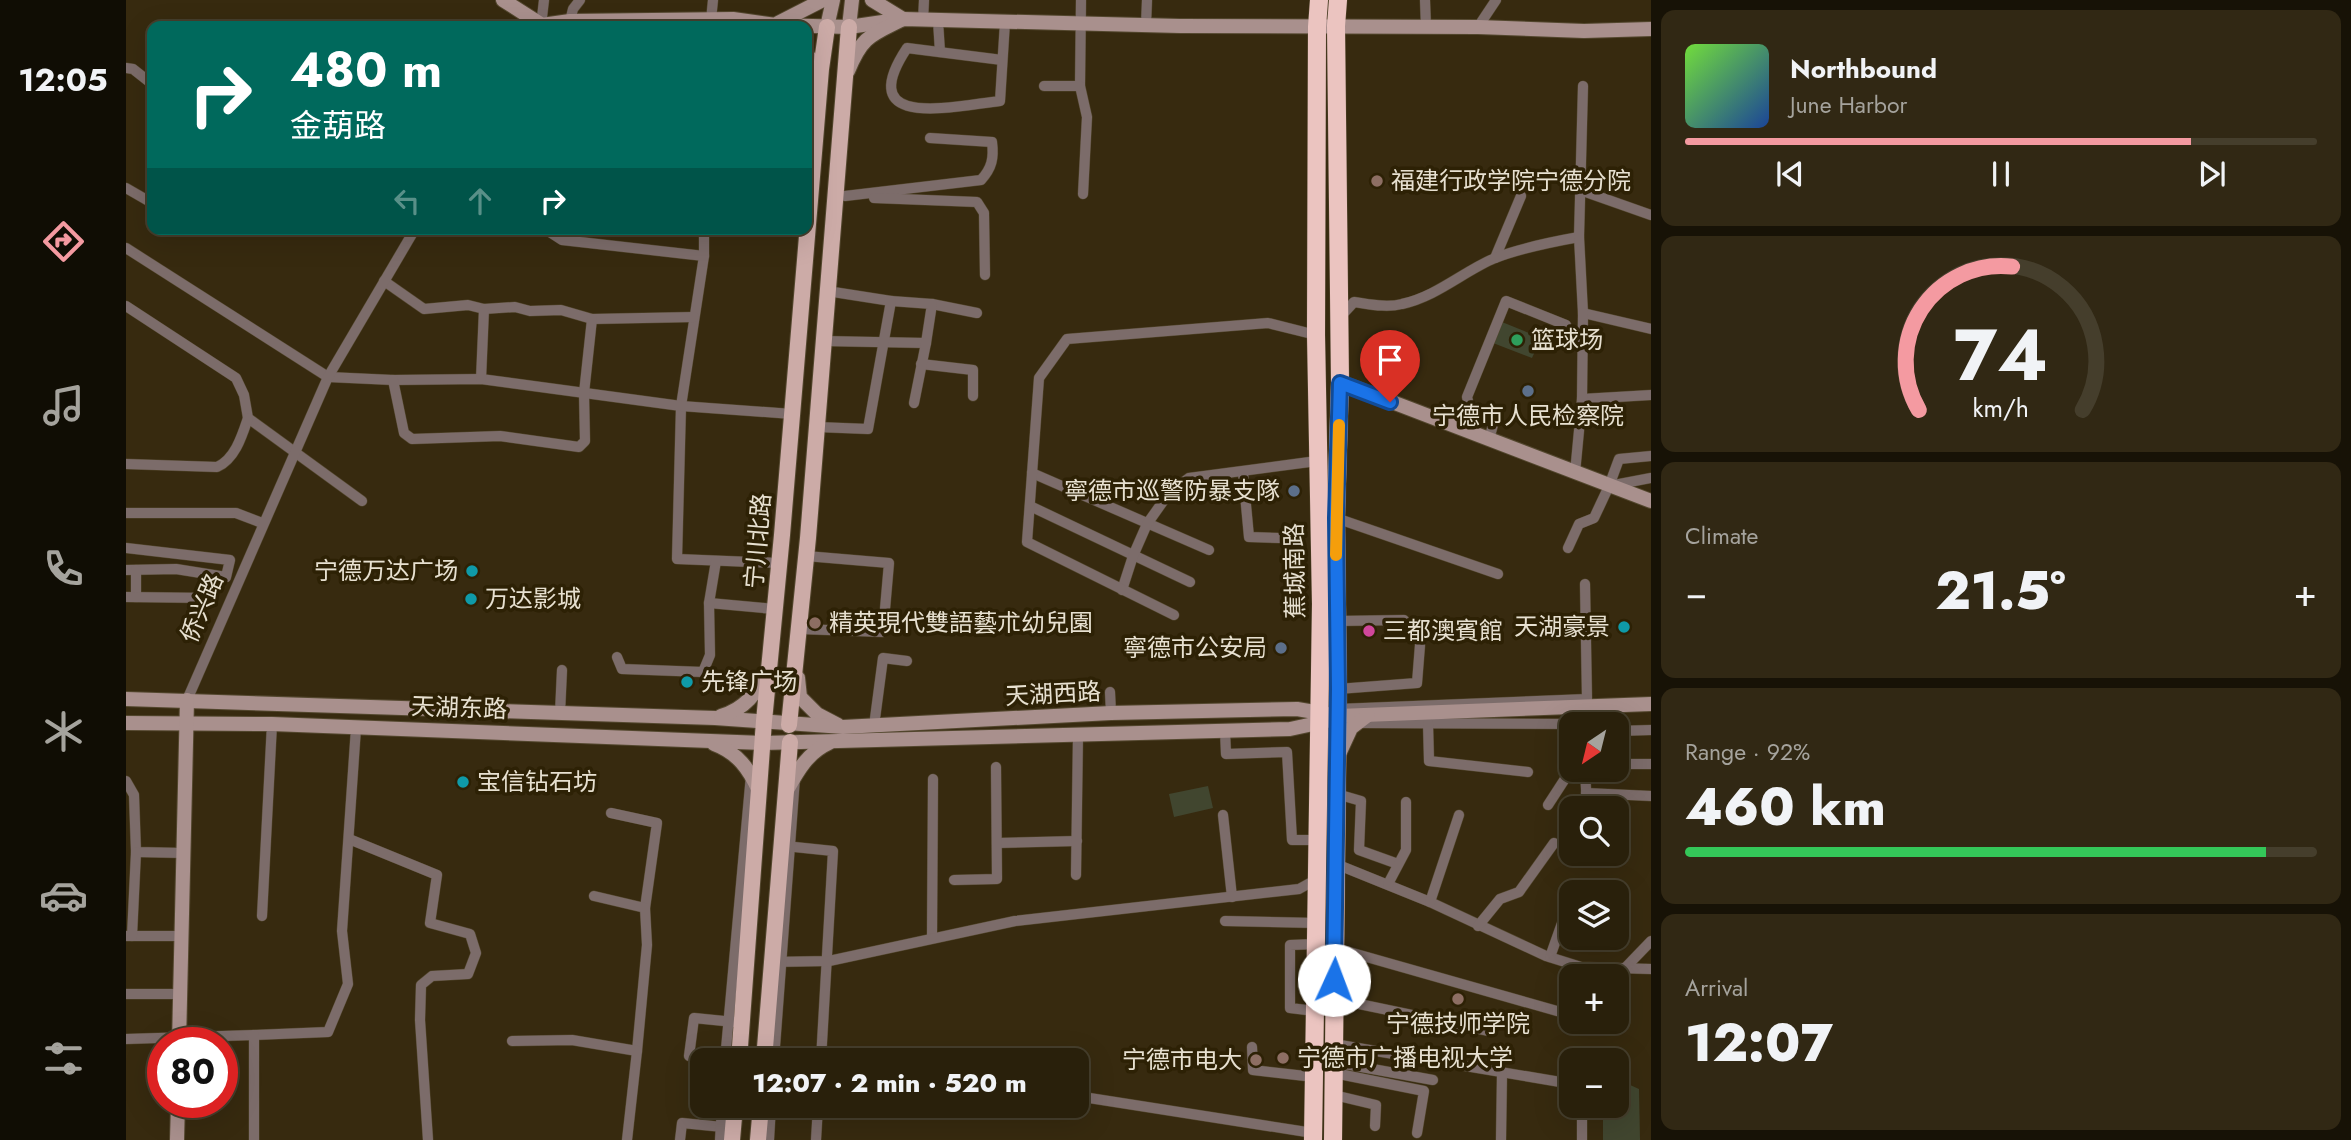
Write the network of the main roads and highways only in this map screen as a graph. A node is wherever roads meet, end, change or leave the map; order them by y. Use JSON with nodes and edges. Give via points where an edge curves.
{"nodes":[{"id":1,"x":503,"y":0,"type":"edge"},
{"id":2,"x":825,"y":0,"type":"edge"},
{"id":3,"x":852,"y":0,"type":"edge"},
{"id":4,"x":872,"y":0,"type":"edge"},
{"id":5,"x":1319,"y":0,"type":"edge"},
{"id":6,"x":1338,"y":0,"type":"edge"},
{"id":7,"x":903,"y":19,"type":"junction"},
{"id":8,"x":535,"y":21,"type":"edge"},
{"id":9,"x":785,"y":21,"type":"edge"},
{"id":10,"x":812,"y":26,"type":"edge"},
{"id":11,"x":1336,"y":26,"type":"junction"},
{"id":12,"x":827,"y":27,"type":"junction"},
{"id":13,"x":849,"y":27,"type":"junction"},
{"id":14,"x":1317,"y":27,"type":"junction"},
{"id":15,"x":1651,"y":29,"type":"edge"},
{"id":16,"x":812,"y":60,"type":"edge"},
{"id":17,"x":821,"y":69,"type":"junction"},
{"id":18,"x":845,"y":79,"type":"junction"},
{"id":19,"x":812,"y":176,"type":"edge"},
{"id":20,"x":807,"y":235,"type":"edge"},
{"id":21,"x":1340,"y":383,"type":"junction"},
{"id":22,"x":1651,"y":501,"type":"edge"},
{"id":23,"x":770,"y":658,"type":"junction"},
{"id":24,"x":797,"y":660,"type":"junction"},
{"id":25,"x":1321,"y":678,"type":"junction"},
{"id":26,"x":1338,"y":689,"type":"junction"},
{"id":27,"x":126,"y":699,"type":"edge"},
{"id":28,"x":187,"y":700,"type":"junction"},
{"id":29,"x":1651,"y":704,"type":"edge"},
{"id":30,"x":1297,"y":709,"type":"junction"},
{"id":31,"x":1361,"y":715,"type":"junction"},
{"id":32,"x":1331,"y":717,"type":"junction"},
{"id":33,"x":715,"y":718,"type":"junction"},
{"id":34,"x":699,"y":719,"type":"junction"},
{"id":35,"x":764,"y":721,"type":"junction"},
{"id":36,"x":126,"y":723,"type":"edge"},
{"id":37,"x":187,"y":723,"type":"junction"},
{"id":38,"x":789,"y":725,"type":"junction"},
{"id":39,"x":1290,"y":729,"type":"junction"},
{"id":40,"x":851,"y":732,"type":"junction"},
{"id":41,"x":704,"y":741,"type":"junction"},
{"id":42,"x":831,"y":741,"type":"junction"},
{"id":43,"x":790,"y":742,"type":"junction"},
{"id":44,"x":763,"y":743,"type":"junction"},
{"id":45,"x":1329,"y":758,"type":"junction"},
{"id":46,"x":759,"y":791,"type":"junction"},
{"id":47,"x":785,"y":794,"type":"junction"},
{"id":48,"x":757,"y":820,"type":"junction"},
{"id":49,"x":783,"y":822,"type":"junction"},
{"id":50,"x":179,"y":1027,"type":"edge"},
{"id":51,"x":737,"y":1048,"type":"edge"},
{"id":52,"x":765,"y":1048,"type":"edge"},
{"id":53,"x":178,"y":1118,"type":"edge"},
{"id":54,"x":760,"y":1118,"type":"edge"},
{"id":55,"x":1313,"y":1136,"type":"edge"},
{"id":56,"x":177,"y":1140,"type":"edge"},
{"id":57,"x":758,"y":1140,"type":"edge"},
{"id":58,"x":1333,"y":1140,"type":"edge"}],
"edges":[{"from":1,"to":8,"type":"main road"},
{"from":2,"to":9,"type":"main road"},
{"from":2,"to":12,"type":"main road"},
{"from":3,"to":13,"type":"main road"},
{"from":4,"to":7,"type":"main road"},
{"from":5,"to":14,"type":"highway","name":"蕉城南路"},
{"from":6,"to":11,"type":"highway","name":"蕉城南路"},
{"from":7,"to":13,"type":"main road"},
{"from":7,"to":14,"type":"main road"},
{"from":7,"to":18,"type":"main road","via":[[857,47]]},
{"from":10,"to":12,"type":"main road"},
{"from":11,"to":14,"type":"main road"},
{"from":11,"to":15,"type":"main road"},
{"from":11,"to":21,"type":"highway","name":"蕉城南路"},
{"from":12,"to":13,"type":"main road"},
{"from":12,"to":17,"type":"main road","name":"宁川北路"},
{"from":13,"to":18,"type":"main road","name":"宁川北路"},
{"from":14,"to":25,"type":"highway","name":"蕉城南路"},
{"from":16,"to":17,"type":"main road"},
{"from":17,"to":19,"type":"main road","name":"宁川北路"},
{"from":18,"to":24,"type":"main road","name":"宁川北路","via":[[840,196],[827,291]]},
{"from":20,"to":23,"type":"main road","name":"宁川北路"},
{"from":21,"to":22,"type":"main road"},
{"from":21,"to":26,"type":"highway","name":"蕉城南路"},
{"from":23,"to":24,"type":"main road"},
{"from":23,"to":33,"type":"main road","via":[[758,691],[743,705]]},
{"from":23,"to":35,"type":"main road","name":"宁川北路"},
{"from":24,"to":38,"type":"main road","name":"宁川北路"},
{"from":24,"to":40,"type":"main road","via":[[800,697],[817,714]]},
{"from":25,"to":30,"type":"main road","via":[[1316,696]]},
{"from":25,"to":32,"type":"highway","name":"蕉城南路"},
{"from":26,"to":31,"type":"main road"},
{"from":26,"to":32,"type":"highway","name":"蕉城南路"},
{"from":27,"to":28,"type":"main road","name":"天湖东路"},
{"from":28,"to":34,"type":"main road","name":"天湖东路"},
{"from":28,"to":37,"type":"main road","name":"侨兴路"},
{"from":29,"to":31,"type":"main road","name":"天湖西路"},
{"from":30,"to":32,"type":"main road","name":"天湖西路"},
{"from":30,"to":40,"type":"main road","name":"天湖西路","via":[[1111,713],[874,726]]},
{"from":31,"to":32,"type":"main road","name":"天湖西路"},
{"from":31,"to":45,"type":"main road"},
{"from":32,"to":39,"type":"main road","name":"天湖西路"},
{"from":32,"to":45,"type":"highway","name":"蕉城南路"},
{"from":33,"to":34,"type":"main road","name":"天湖东路"},
{"from":33,"to":35,"type":"main road","name":"天湖东路"},
{"from":34,"to":41,"type":"main road"},
{"from":35,"to":38,"type":"main road","name":"天湖东路"},
{"from":35,"to":44,"type":"main road","name":"宁川北路"},
{"from":36,"to":37,"type":"main road","name":"天湖东路"},
{"from":37,"to":41,"type":"main road","name":"天湖东路"},
{"from":37,"to":50,"type":"main road","name":"侨兴路"},
{"from":38,"to":40,"type":"main road","name":"天湖西路"},
{"from":38,"to":43,"type":"main road","name":"宁川北路"},
{"from":39,"to":40,"type":"main road","name":"天湖西路","via":[[1078,735]]},
{"from":39,"to":45,"type":"main road"},
{"from":40,"to":42,"type":"main road","name":"天湖西路"},
{"from":41,"to":44,"type":"main road","name":"天湖东路"},
{"from":41,"to":46,"type":"main road","via":[[739,758]]},
{"from":42,"to":43,"type":"main road","name":"天湖西路"},
{"from":42,"to":47,"type":"main road","via":[[816,749]]},
{"from":43,"to":44,"type":"main road","name":"天湖东路"},
{"from":43,"to":47,"type":"main road","name":"宁川北路"},
{"from":44,"to":46,"type":"main road","name":"宁川北路"},
{"from":45,"to":55,"type":"highway","name":"蕉城南路","via":[[1319,840]]},
{"from":45,"to":58,"type":"highway","name":"蕉城南路","via":[[1337,794]]},
{"from":46,"to":48,"type":"main road","name":"宁川北路"},
{"from":47,"to":49,"type":"main road","name":"宁川北路"},
{"from":48,"to":49,"type":"main road"},
{"from":48,"to":51,"type":"main road","name":"宁川北路","via":[[735,1022]]},
{"from":49,"to":52,"type":"main road","name":"宁川北路","via":[[785,846]]},
{"from":53,"to":56,"type":"main road"},
{"from":54,"to":57,"type":"main road"}]}
